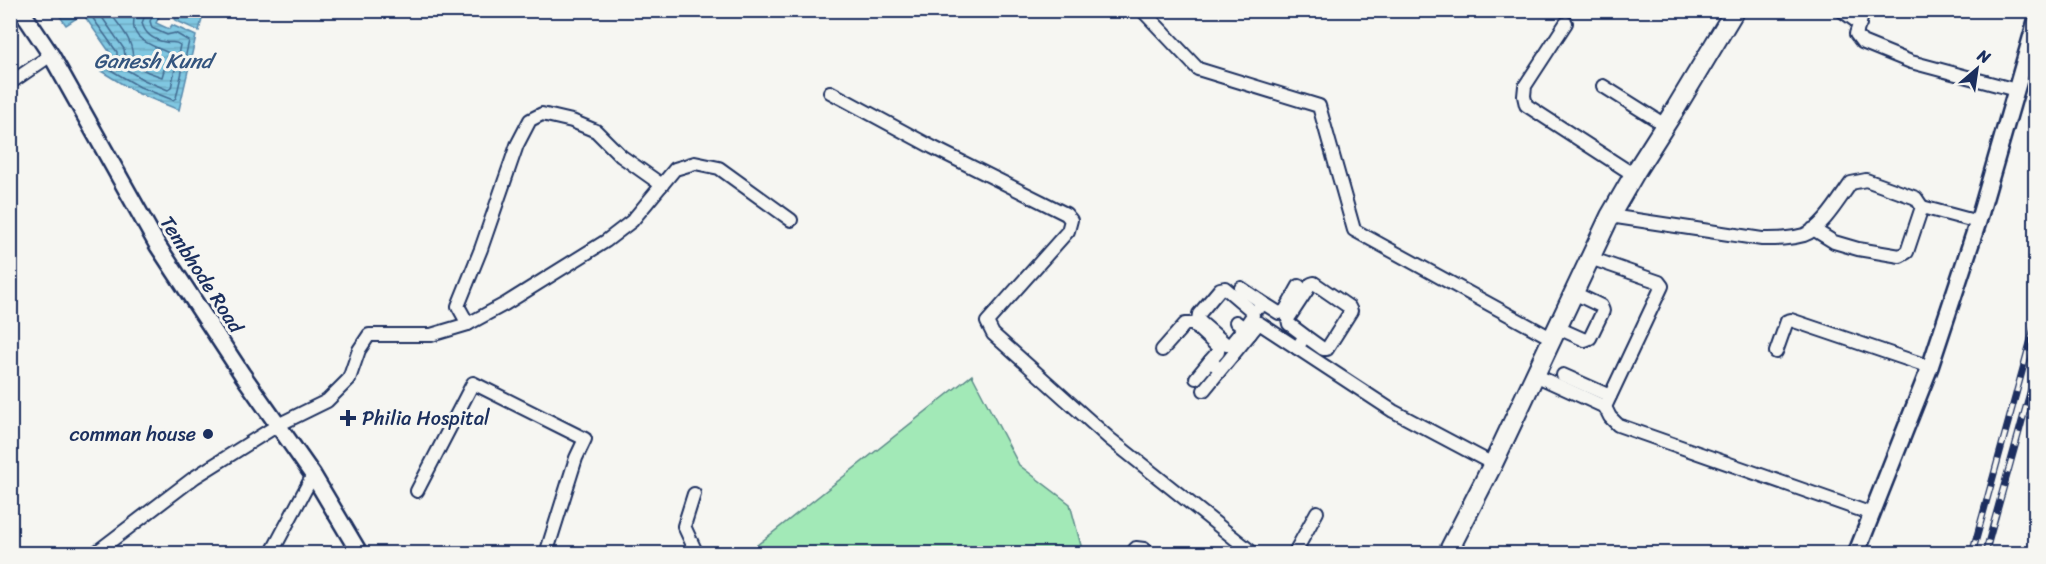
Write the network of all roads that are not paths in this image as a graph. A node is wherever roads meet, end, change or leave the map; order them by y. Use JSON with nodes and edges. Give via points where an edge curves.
{"nodes":[{"id":1,"x":21,"y":10,"type":"edge"},
{"id":2,"x":1142,"y":10,"type":"edge"},
{"id":3,"x":1735,"y":10,"type":"edge"},
{"id":4,"x":1841,"y":10,"type":"edge"},
{"id":5,"x":1864,"y":10,"type":"edge"},
{"id":6,"x":2036,"y":21,"type":"edge"},
{"id":7,"x":1566,"y":23,"type":"dead end"},
{"id":8,"x":1860,"y":24,"type":"junction"},
{"id":9,"x":51,"y":56,"type":"junction"},
{"id":10,"x":10,"y":83,"type":"edge"},
{"id":11,"x":1603,"y":86,"type":"dead end"},
{"id":12,"x":2016,"y":90,"type":"junction"},
{"id":13,"x":830,"y":92,"type":"dead end"},
{"id":14,"x":1665,"y":125,"type":"junction"},
{"id":15,"x":1634,"y":175,"type":"junction"},
{"id":16,"x":662,"y":185,"type":"junction"},
{"id":17,"x":1922,"y":207,"type":"junction"},
{"id":18,"x":1610,"y":216,"type":"junction"},
{"id":19,"x":791,"y":220,"type":"dead end"},
{"id":20,"x":1978,"y":222,"type":"junction"},
{"id":21,"x":1813,"y":230,"type":"junction"},
{"id":22,"x":1590,"y":258,"type":"junction"},
{"id":23,"x":1299,"y":286,"type":"dead end"},
{"id":24,"x":1240,"y":288,"type":"dead end"},
{"id":25,"x":1574,"y":293,"type":"junction"},
{"id":26,"x":1260,"y":301,"type":"junction"},
{"id":27,"x":1259,"y":323,"type":"junction"},
{"id":28,"x":468,"y":324,"type":"junction"},
{"id":29,"x":1243,"y":328,"type":"junction"},
{"id":30,"x":1555,"y":334,"type":"junction"},
{"id":31,"x":1305,"y":336,"type":"junction"},
{"id":32,"x":1297,"y":348,"type":"junction"},
{"id":33,"x":1162,"y":350,"type":"dead end"},
{"id":34,"x":1776,"y":352,"type":"dead end"},
{"id":35,"x":1215,"y":365,"type":"junction"},
{"id":36,"x":1930,"y":367,"type":"junction"},
{"id":37,"x":1535,"y":375,"type":"junction"},
{"id":38,"x":1563,"y":375,"type":"dead end"},
{"id":39,"x":1196,"y":378,"type":"dead end"},
{"id":40,"x":1204,"y":390,"type":"dead end"},
{"id":41,"x":1608,"y":402,"type":"junction"},
{"id":42,"x":278,"y":424,"type":"junction"},
{"id":43,"x":1493,"y":464,"type":"junction"},
{"id":44,"x":313,"y":475,"type":"junction"},
{"id":45,"x":417,"y":490,"type":"dead end"},
{"id":46,"x":694,"y":494,"type":"dead end"},
{"id":47,"x":1317,"y":512,"type":"dead end"},
{"id":48,"x":1872,"y":514,"type":"junction"},
{"id":49,"x":94,"y":554,"type":"edge"},
{"id":50,"x":271,"y":554,"type":"edge"},
{"id":51,"x":360,"y":554,"type":"edge"},
{"id":52,"x":546,"y":554,"type":"edge"},
{"id":53,"x":697,"y":554,"type":"edge"},
{"id":54,"x":1131,"y":554,"type":"edge"},
{"id":55,"x":1150,"y":554,"type":"edge"},
{"id":56,"x":1254,"y":554,"type":"edge"},
{"id":57,"x":1294,"y":554,"type":"edge"},
{"id":58,"x":1448,"y":554,"type":"edge"},
{"id":59,"x":1856,"y":554,"type":"edge"}],
"edges":[{"from":1,"to":9,"type":"street","name":"Tembhode Road"},
{"from":2,"to":30,"type":"street","via":[[1197,69],[1319,105],[1354,230]]},
{"from":3,"to":14,"type":"main road"},
{"from":4,"to":8,"type":"street"},
{"from":5,"to":8,"type":"street"},
{"from":6,"to":12,"type":"street"},
{"from":7,"to":15,"type":"street","via":[[1526,86],[1526,105]]},
{"from":8,"to":12,"type":"street","via":[[1856,34],[1862,42],[1911,62]]},
{"from":9,"to":10,"type":"street"},
{"from":9,"to":42,"type":"street","name":"Tembhode Road","via":[[158,246]]},
{"from":11,"to":14,"type":"street"},
{"from":12,"to":20,"type":"street"},
{"from":13,"to":56,"type":"street","via":[[1066,214],[1071,220],[1068,231],[987,322],[993,334],[1110,439]]},
{"from":14,"to":15,"type":"main road"},
{"from":15,"to":18,"type":"main road"},
{"from":16,"to":19,"type":"street","via":[[675,169],[695,164],[719,168]]},
{"from":16,"to":28,"type":"street","via":[[632,221],[606,241]]},
{"from":16,"to":28,"type":"street","via":[[621,156],[596,131],[542,114],[530,120],[517,145],[458,306]]},
{"from":17,"to":20,"type":"street"},
{"from":17,"to":21,"type":"street","via":[[1916,198],[1866,180],[1851,183]]},
{"from":17,"to":21,"type":"street","via":[[1907,252],[1900,256],[1834,242]]},
{"from":18,"to":21,"type":"street","via":[[1762,239],[1788,239]]},
{"from":18,"to":22,"type":"main road"},
{"from":20,"to":36,"type":"street"},
{"from":22,"to":25,"type":"main road"},
{"from":22,"to":41,"type":"street","via":[[1662,286]]},
{"from":23,"to":26,"type":"street","via":[[1285,311],[1279,313]]},
{"from":24,"to":26,"type":"street"},
{"from":25,"to":30,"type":"main road"},
{"from":25,"to":30,"type":"street","via":[[1601,306],[1603,311],[1590,338]]},
{"from":26,"to":27,"type":"street"},
{"from":27,"to":29,"type":"street"},
{"from":27,"to":32,"type":"street"},
{"from":28,"to":42,"type":"street","via":[[431,335],[369,335],[349,379],[327,400]]},
{"from":29,"to":29,"type":"street","via":[[1227,344],[1198,320],[1199,314],[1225,288],[1252,311]]},
{"from":29,"to":35,"type":"street"},
{"from":30,"to":37,"type":"main road"},
{"from":31,"to":31,"type":"street","via":[[1327,349],[1350,311],[1314,283],[1288,319]]},
{"from":31,"to":32,"type":"street"},
{"from":32,"to":43,"type":"street","via":[[1393,411]]},
{"from":33,"to":35,"type":"street","via":[[1185,324],[1193,324],[1218,346]]},
{"from":34,"to":36,"type":"street","via":[[1787,321],[1791,320]]},
{"from":35,"to":39,"type":"street"},
{"from":35,"to":40,"type":"street"},
{"from":36,"to":48,"type":"street"},
{"from":37,"to":41,"type":"street"},
{"from":37,"to":43,"type":"main road"},
{"from":38,"to":41,"type":"street"},
{"from":41,"to":48,"type":"street","via":[[1610,417],[1618,425]]},
{"from":42,"to":44,"type":"street","name":"Tembhode Road"},
{"from":42,"to":49,"type":"street","via":[[195,477]]},
{"from":43,"to":58,"type":"main road"},
{"from":44,"to":50,"type":"street"},
{"from":44,"to":51,"type":"street","name":"Tembhode Road"},
{"from":45,"to":52,"type":"street","via":[[473,384],[585,438]]},
{"from":46,"to":53,"type":"street","via":[[684,526]]},
{"from":47,"to":57,"type":"street"},
{"from":48,"to":59,"type":"street"},
{"from":54,"to":55,"type":"street","via":[[1136,548]]}]}
